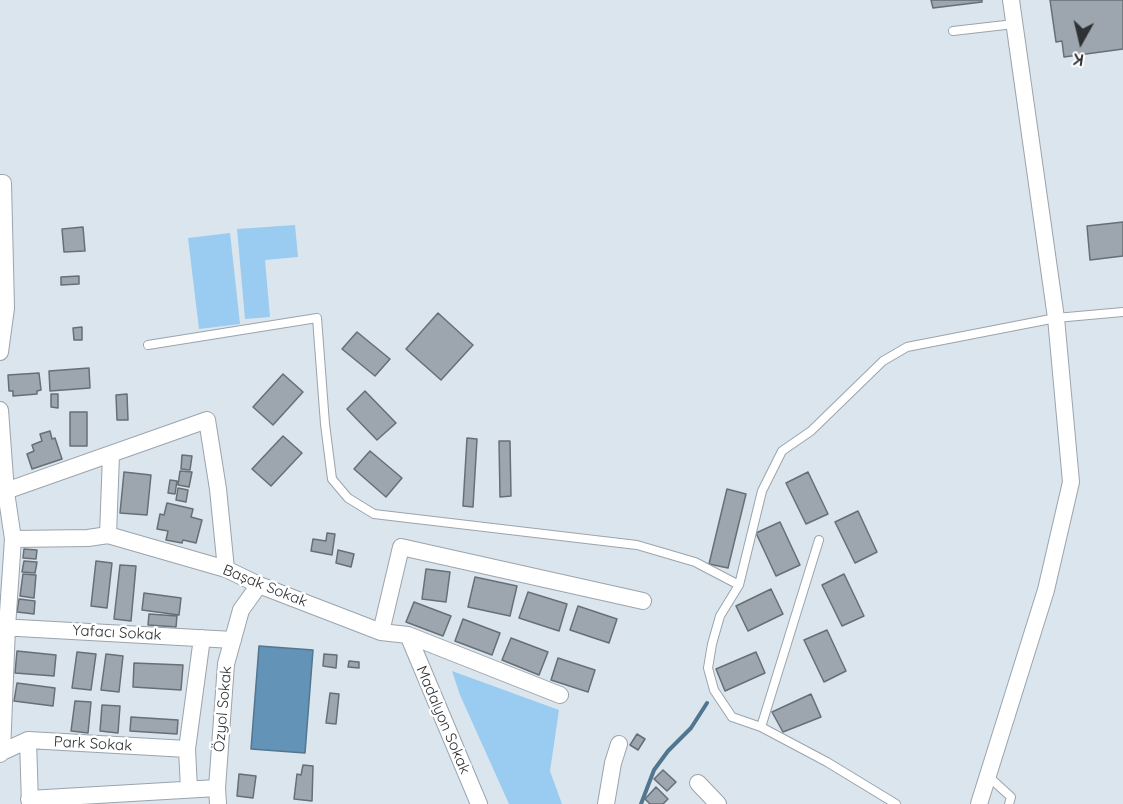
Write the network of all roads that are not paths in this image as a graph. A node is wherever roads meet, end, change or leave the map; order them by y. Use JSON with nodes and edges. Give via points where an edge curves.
{"nodes":[{"id":1,"x":1011,"y":0,"type":"edge"},
{"id":2,"x":1014,"y":24,"type":"junction"},
{"id":3,"x":953,"y":31,"type":"dead end"},
{"id":4,"x":1,"y":183,"type":"edge"},
{"id":5,"x":3,"y":308,"type":"edge"},
{"id":6,"x":1123,"y":312,"type":"edge"},
{"id":7,"x":1056,"y":318,"type":"junction"},
{"id":8,"x":148,"y":345,"type":"dead end"},
{"id":9,"x":0,"y":352,"type":"edge"},
{"id":10,"x":0,"y":410,"type":"edge"},
{"id":11,"x":111,"y":455,"type":"junction"},
{"id":12,"x":3,"y":492,"type":"edge"},
{"id":13,"x":108,"y":535,"type":"junction"},
{"id":14,"x":13,"y":539,"type":"junction"},
{"id":15,"x":819,"y":540,"type":"dead end"},
{"id":16,"x":226,"y":569,"type":"junction"},
{"id":17,"x":259,"y":585,"type":"junction"},
{"id":18,"x":739,"y":585,"type":"junction"},
{"id":19,"x":643,"y":601,"type":"dead end"},
{"id":20,"x":4,"y":627,"type":"edge"},
{"id":21,"x":381,"y":632,"type":"junction"},
{"id":22,"x":408,"y":635,"type":"junction"},
{"id":23,"x":202,"y":638,"type":"junction"},
{"id":24,"x":233,"y":640,"type":"junction"},
{"id":25,"x":560,"y":695,"type":"dead end"},
{"id":26,"x":761,"y":727,"type":"junction"},
{"id":27,"x":28,"y":740,"type":"junction"},
{"id":28,"x":619,"y":744,"type":"dead end"},
{"id":29,"x":187,"y":749,"type":"junction"},
{"id":30,"x":1,"y":753,"type":"edge"},
{"id":31,"x":988,"y":776,"type":"junction"},
{"id":32,"x":698,"y":783,"type":"dead end"},
{"id":33,"x":189,"y":789,"type":"junction"},
{"id":34,"x":217,"y":796,"type":"edge"},
{"id":35,"x":30,"y":801,"type":"edge"},
{"id":36,"x":479,"y":804,"type":"edge"},
{"id":37,"x":606,"y":804,"type":"edge"},
{"id":38,"x":718,"y":804,"type":"edge"},
{"id":39,"x":896,"y":804,"type":"edge"},
{"id":40,"x":980,"y":804,"type":"edge"},
{"id":41,"x":1009,"y":804,"type":"edge"}],
"edges":[{"from":1,"to":2,"type":"street"},
{"from":2,"to":3,"type":"lane"},
{"from":2,"to":7,"type":"street"},
{"from":4,"to":5,"type":"street"},
{"from":5,"to":9,"type":"street"},
{"from":6,"to":7,"type":"lane"},
{"from":7,"to":18,"type":"lane","via":[[907,348],[883,361],[812,431],[782,451],[762,490]]},
{"from":7,"to":31,"type":"street","via":[[1071,482],[1046,590]]},
{"from":8,"to":18,"type":"lane","via":[[317,318],[332,479],[348,498],[374,514],[637,545],[695,562]]},
{"from":10,"to":12,"type":"street"},
{"from":11,"to":12,"type":"street"},
{"from":11,"to":13,"type":"street"},
{"from":11,"to":16,"type":"street","via":[[207,420]]},
{"from":12,"to":14,"type":"street"},
{"from":13,"to":14,"type":"street","name":"Başak Sokak"},
{"from":13,"to":16,"type":"street","name":"Başak Sokak"},
{"from":14,"to":20,"type":"street"},
{"from":15,"to":26,"type":"lane"},
{"from":16,"to":17,"type":"street","name":"Başak Sokak"},
{"from":17,"to":21,"type":"street","name":"Başak Sokak"},
{"from":17,"to":24,"type":"street","name":"Özyol Sokak","via":[[241,610]]},
{"from":18,"to":26,"type":"lane","via":[[720,616],[708,668],[714,690],[732,717]]},
{"from":19,"to":21,"type":"street","via":[[401,547]]},
{"from":20,"to":23,"type":"street","name":"Yafacı Sokak"},
{"from":20,"to":30,"type":"street"},
{"from":21,"to":22,"type":"street","name":"Başak Sokak"},
{"from":22,"to":25,"type":"street","name":"Başak Sokak"},
{"from":22,"to":36,"type":"street","name":"Madalyon Sokak"},
{"from":23,"to":24,"type":"street","name":"Yafacı Sokak"},
{"from":23,"to":29,"type":"street"},
{"from":24,"to":34,"type":"street","name":"Özyol Sokak","via":[[226,664]]},
{"from":26,"to":39,"type":"lane"},
{"from":27,"to":29,"type":"street","name":"Park Sokak"},
{"from":27,"to":30,"type":"street","name":"Park Sokak"},
{"from":27,"to":35,"type":"street"},
{"from":28,"to":37,"type":"street"},
{"from":29,"to":33,"type":"street"},
{"from":31,"to":40,"type":"street"},
{"from":31,"to":41,"type":"lane","via":[[1011,797]]},
{"from":32,"to":38,"type":"street"},
{"from":33,"to":34,"type":"street"},
{"from":33,"to":35,"type":"street"}]}
